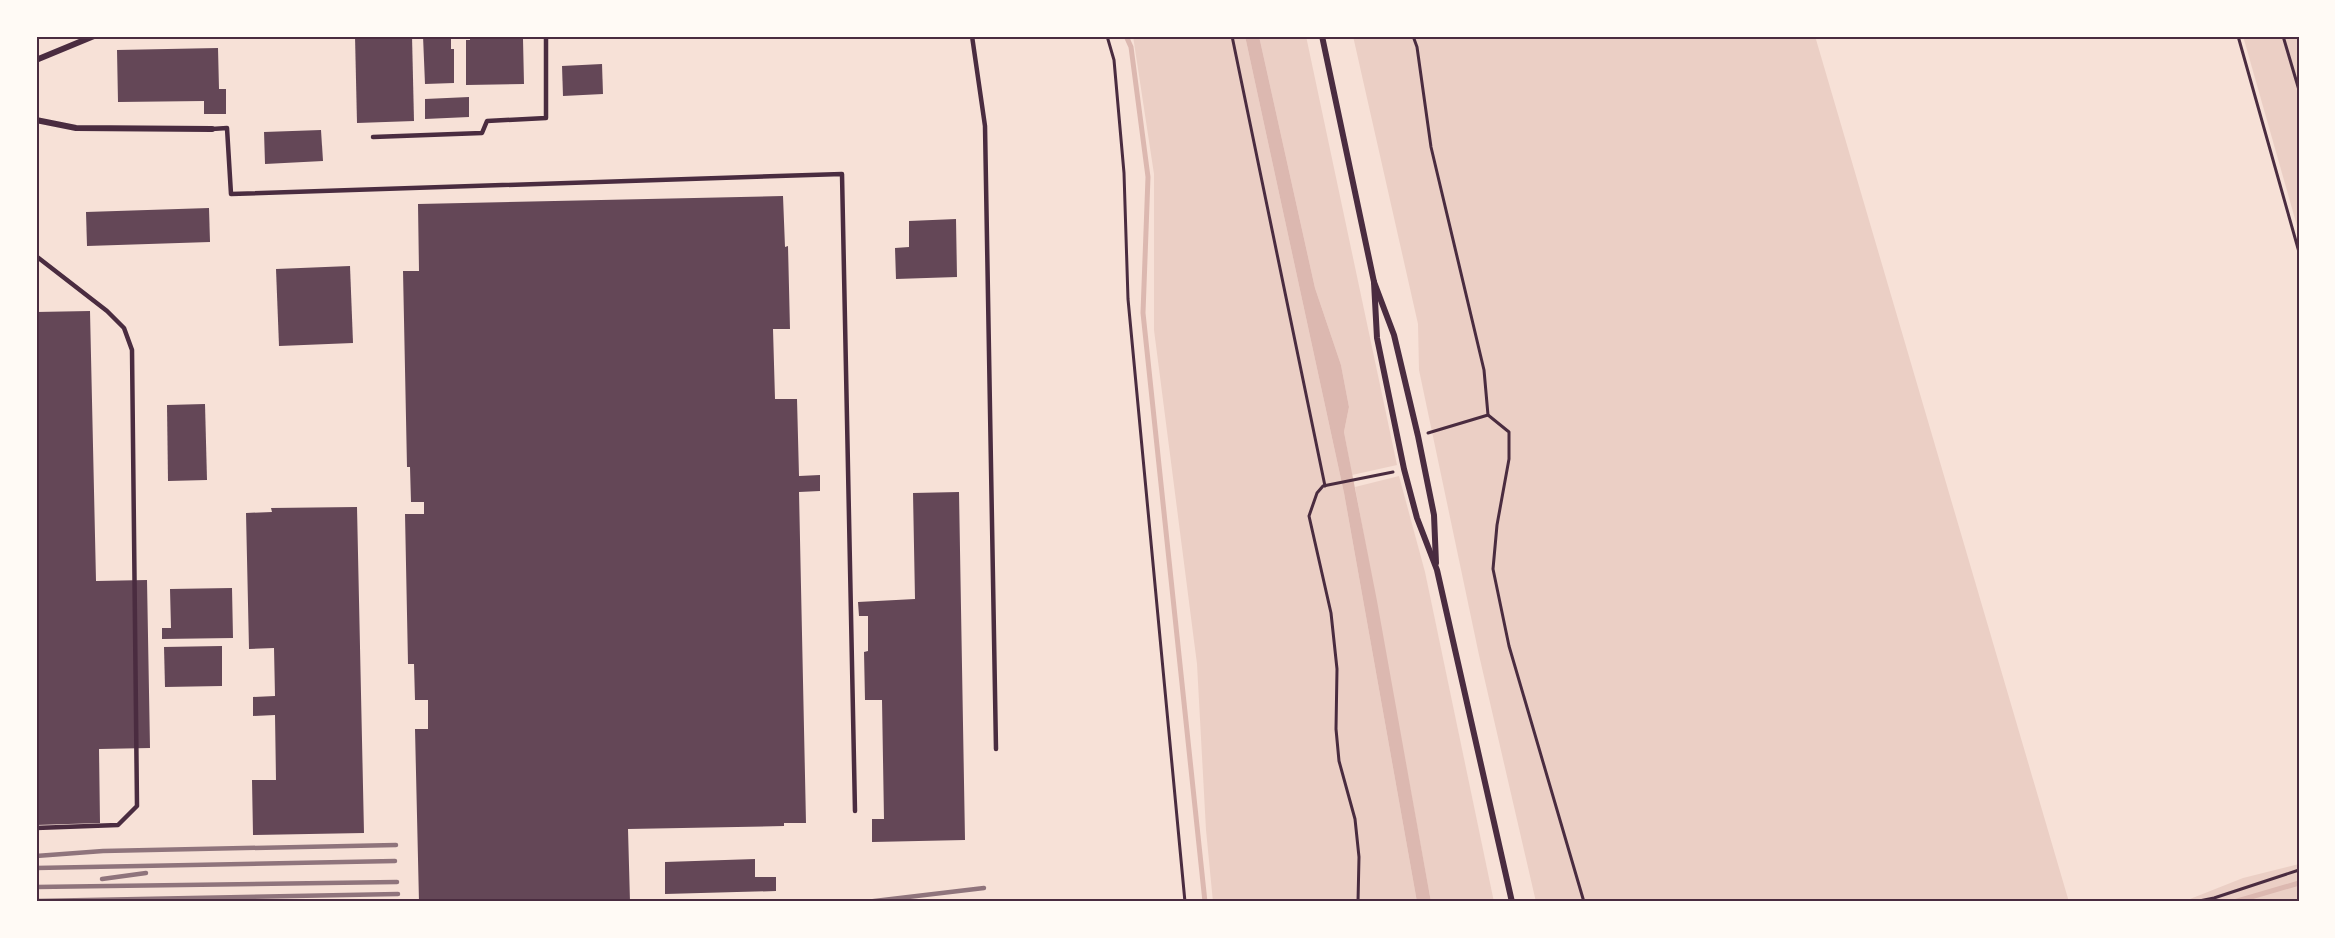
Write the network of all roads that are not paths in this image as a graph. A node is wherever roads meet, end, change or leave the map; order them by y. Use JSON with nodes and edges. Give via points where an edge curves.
{"nodes":[{"id":1,"x":94,"y":36,"type":"edge"},
{"id":2,"x":546,"y":36,"type":"edge"},
{"id":3,"x":972,"y":36,"type":"edge"},
{"id":4,"x":1322,"y":36,"type":"edge"},
{"id":5,"x":36,"y":60,"type":"edge"},
{"id":6,"x":36,"y":120,"type":"edge"},
{"id":7,"x":212,"y":129,"type":"joint"},
{"id":8,"x":373,"y":137,"type":"dead end"},
{"id":9,"x":36,"y":256,"type":"edge"},
{"id":10,"x":1374,"y":282,"type":"junction"},
{"id":11,"x":1437,"y":570,"type":"junction"},
{"id":12,"x":996,"y":749,"type":"dead end"},
{"id":13,"x":855,"y":811,"type":"dead end"},
{"id":14,"x":36,"y":828,"type":"edge"},
{"id":15,"x":1512,"y":902,"type":"edge"}],
"edges":[{"from":1,"to":5,"type":"street"},
{"from":2,"to":8,"type":"lane","via":[[546,118],[487,121],[482,133]]},
{"from":3,"to":12,"type":"lane","via":[[985,126]]},
{"from":4,"to":10,"type":"street"},
{"from":6,"to":7,"type":"street","via":[[76,128]]},
{"from":7,"to":13,"type":"lane","via":[[227,128],[231,194],[842,174]]},
{"from":9,"to":14,"type":"lane","via":[[107,311],[124,328],[132,350],[137,806],[118,825]]},
{"from":10,"to":11,"type":"street","via":[[1394,335],[1418,436],[1434,514]]},
{"from":10,"to":11,"type":"street","via":[[1377,338],[1404,469]]},
{"from":11,"to":15,"type":"street"}]}
